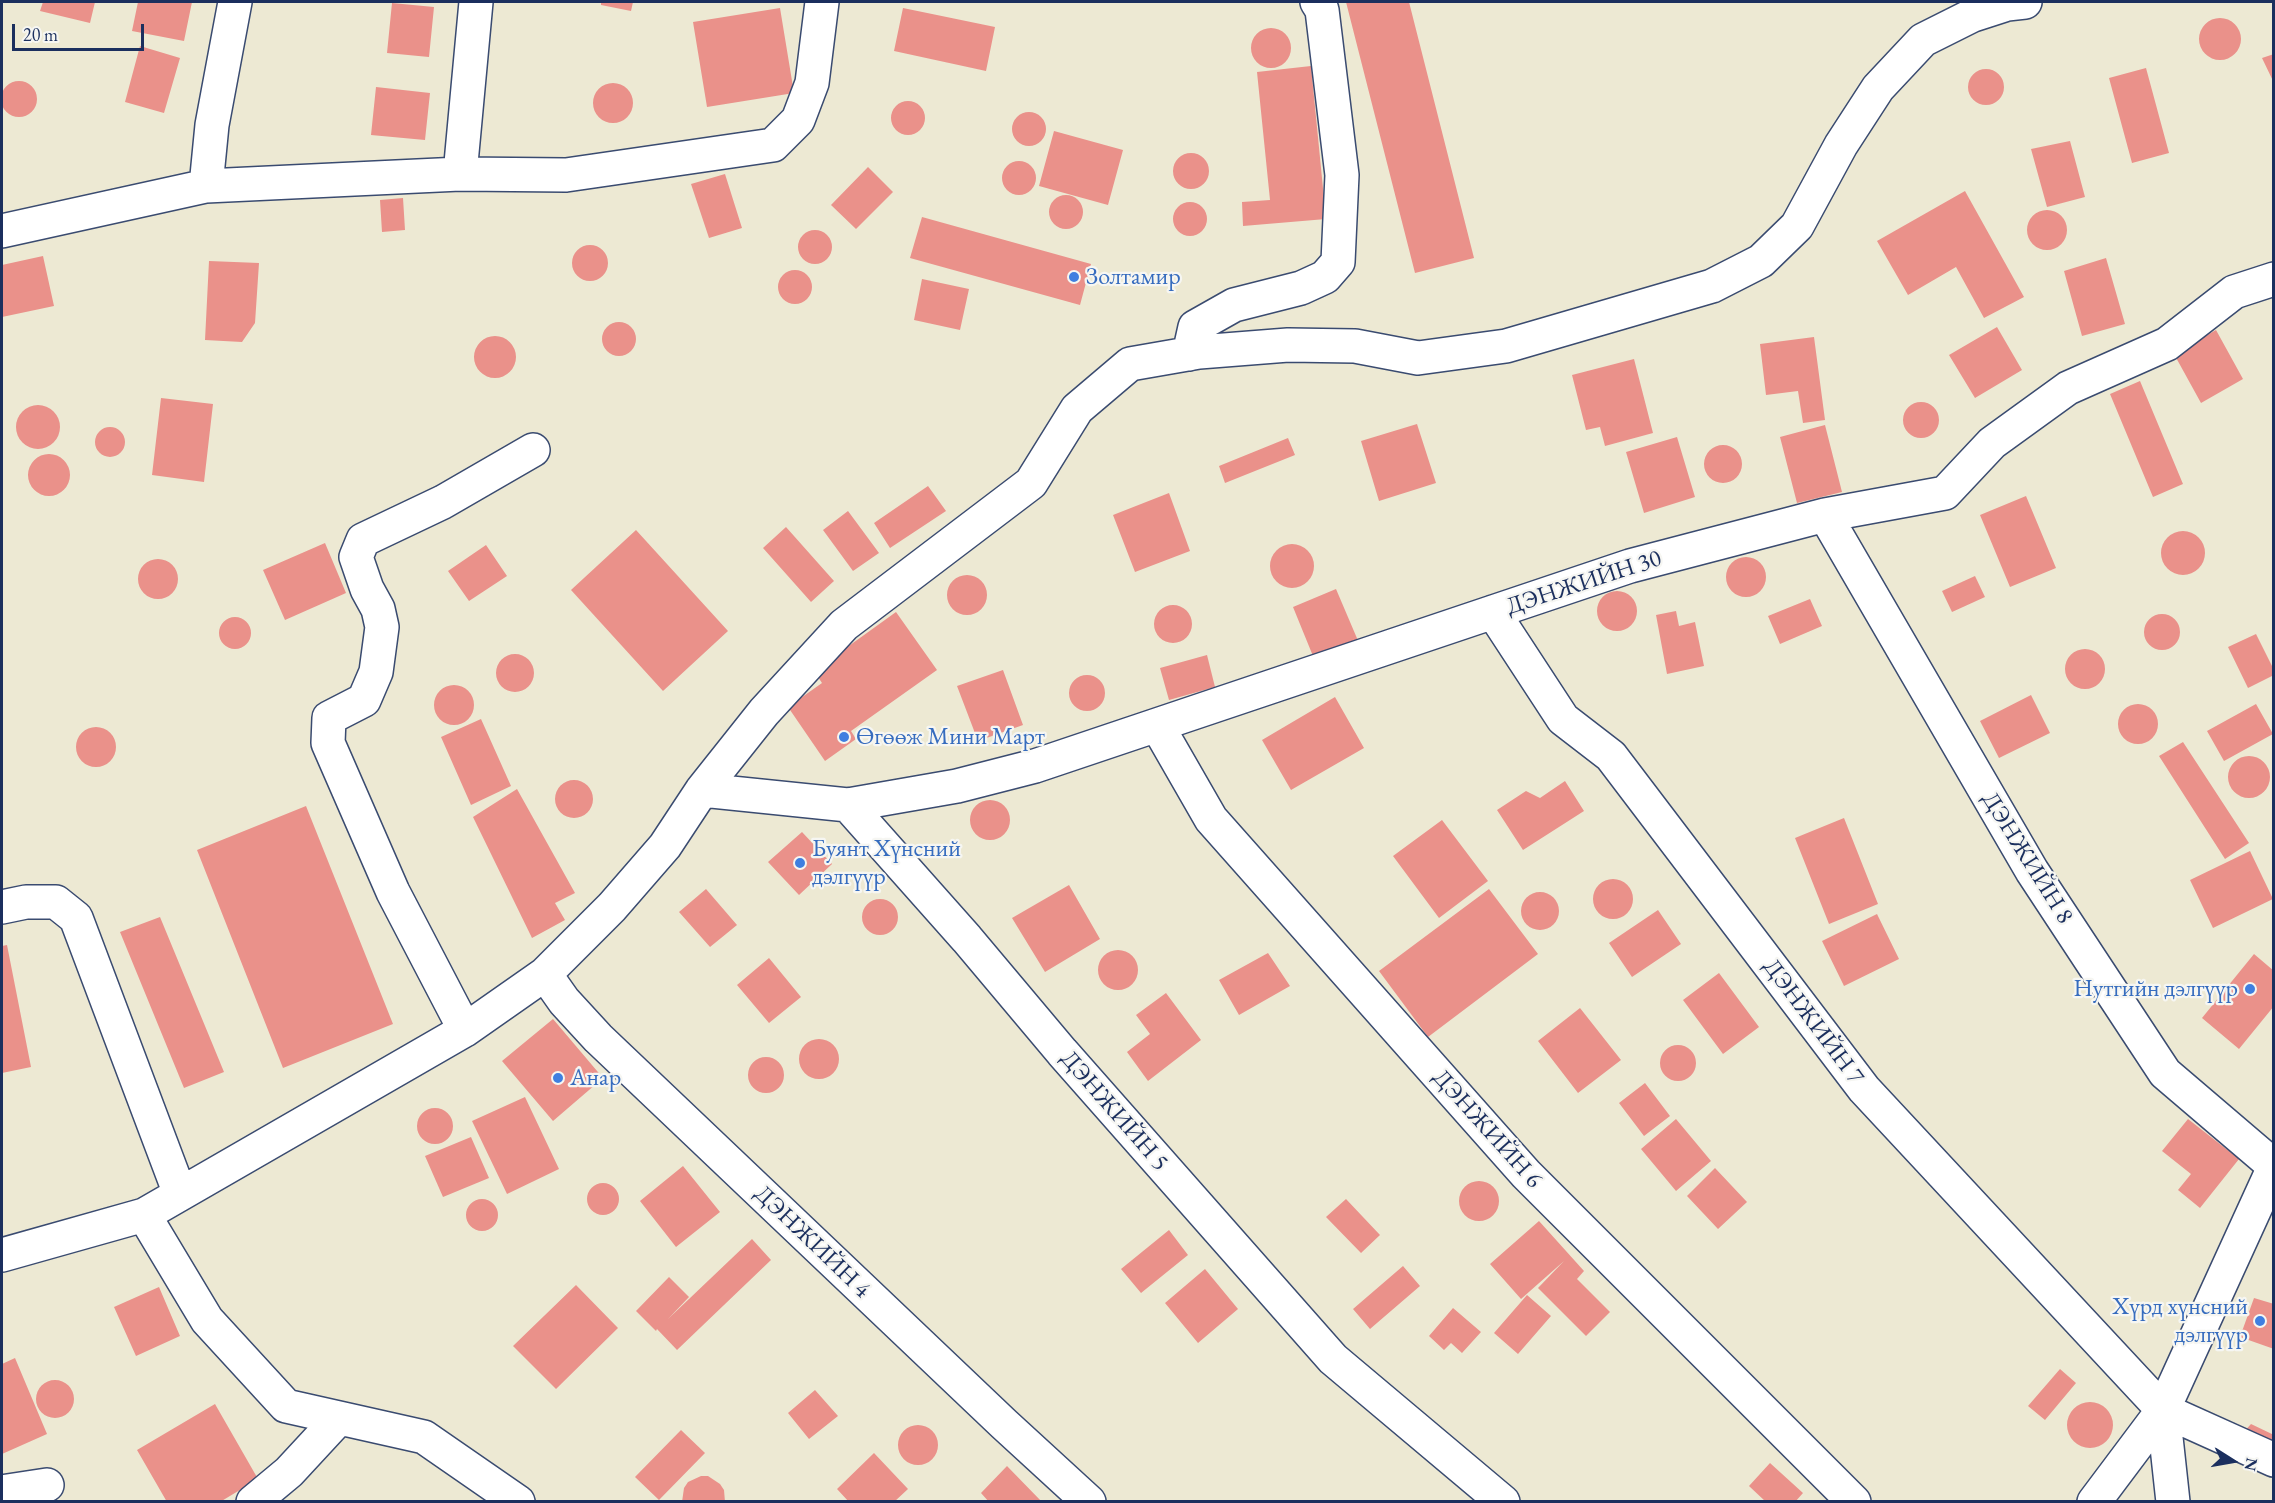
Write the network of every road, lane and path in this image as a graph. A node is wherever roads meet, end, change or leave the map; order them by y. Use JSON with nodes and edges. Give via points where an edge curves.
{"nodes":[{"id":1,"x":235,"y":2,"type":"edge"},
{"id":2,"x":476,"y":2,"type":"edge"},
{"id":3,"x":822,"y":2,"type":"edge"},
{"id":4,"x":1317,"y":2,"type":"edge"},
{"id":5,"x":2025,"y":2,"type":"edge"},
{"id":6,"x":460,"y":174,"type":"junction"},
{"id":7,"x":206,"y":186,"type":"junction"},
{"id":8,"x":2,"y":231,"type":"edge"},
{"id":9,"x":2274,"y":279,"type":"edge"},
{"id":10,"x":1189,"y":354,"type":"junction"},
{"id":11,"x":533,"y":450,"type":"dead end"},
{"id":12,"x":1825,"y":515,"type":"junction"},
{"id":13,"x":1492,"y":612,"type":"junction"},
{"id":14,"x":1156,"y":725,"type":"junction"},
{"id":15,"x":702,"y":790,"type":"junction"},
{"id":16,"x":848,"y":805,"type":"junction"},
{"id":17,"x":2,"y":907,"type":"edge"},
{"id":18,"x":545,"y":974,"type":"junction"},
{"id":19,"x":465,"y":1030,"type":"junction"},
{"id":20,"x":2274,"y":1166,"type":"edge"},
{"id":21,"x":180,"y":1194,"type":"junction"},
{"id":22,"x":144,"y":1215,"type":"junction"},
{"id":23,"x":2,"y":1255,"type":"edge"},
{"id":24,"x":2163,"y":1410,"type":"junction"},
{"id":25,"x":339,"y":1418,"type":"junction"},
{"id":26,"x":2274,"y":1460,"type":"edge"},
{"id":27,"x":47,"y":1485,"type":"dead end"},
{"id":28,"x":2,"y":1492,"type":"edge"},
{"id":29,"x":253,"y":1502,"type":"edge"},
{"id":30,"x":518,"y":1502,"type":"edge"},
{"id":31,"x":1089,"y":1502,"type":"edge"},
{"id":32,"x":1503,"y":1502,"type":"edge"},
{"id":33,"x":1854,"y":1502,"type":"edge"},
{"id":34,"x":2094,"y":1502,"type":"edge"},
{"id":35,"x":2173,"y":1502,"type":"edge"}],
"edges":[{"from":1,"to":7,"type":"street","via":[[212,125]]},
{"from":2,"to":6,"type":"street"},
{"from":3,"to":6,"type":"street","via":[[812,83],[798,120],[773,145],[566,175]]},
{"from":4,"to":10,"type":"street","via":[[1322,10],[1342,175],[1338,262],[1325,277],[1301,288],[1234,305],[1195,327]]},
{"from":5,"to":10,"type":"street","via":[[1973,15],[1923,40],[1878,88],[1841,145],[1797,226],[1761,261],[1712,286],[1506,346],[1419,358],[1355,346],[1288,345]]},
{"from":6,"to":7,"type":"street"},
{"from":7,"to":8,"type":"street"},
{"from":9,"to":12,"type":"street","name":"ДЭНЖИЙН 30","via":[[2234,292],[2167,344],[2068,388],[1992,443],[1945,493]]},
{"from":10,"to":15,"type":"street","via":[[1130,364],[1077,409],[1031,483],[844,625],[764,712]]},
{"from":11,"to":19,"type":"street","via":[[443,502],[363,540],[356,557],[382,627],[376,672],[364,700],[329,718],[328,743],[393,892]]},
{"from":12,"to":13,"type":"street","name":"ДЭНЖИЙН 30","via":[[1630,566]]},
{"from":12,"to":20,"type":"street","name":"ДЭНЖИЙН 8","via":[[2032,871],[2165,1073]]},
{"from":13,"to":14,"type":"street","name":"ДЭНЖИЙН 30"},
{"from":13,"to":24,"type":"street","name":"ДЭНЖИЙН 7","via":[[1563,718],[1611,756],[1864,1089]]},
{"from":14,"to":16,"type":"street","name":"ДЭНЖИЙН 30","via":[[1035,766],[957,786]]},
{"from":14,"to":33,"type":"street","name":"ДЭНЖИЙН 6","via":[[1210,819],[1526,1174]]},
{"from":15,"to":16,"type":"street"},
{"from":15,"to":18,"type":"street","via":[[665,846],[612,907]]},
{"from":16,"to":32,"type":"street","name":"ДЭНЖИЙН 5","via":[[1333,1359]]},
{"from":17,"to":21,"type":"street","via":[[56,902],[76,918]]},
{"from":18,"to":19,"type":"street"},
{"from":18,"to":31,"type":"street","name":"ДЭНЖИЙН 4","via":[[598,1038]]},
{"from":19,"to":21,"type":"street"},
{"from":20,"to":24,"type":"street"},
{"from":21,"to":22,"type":"street"},
{"from":22,"to":23,"type":"street"},
{"from":22,"to":25,"type":"street","via":[[207,1320],[286,1406]]},
{"from":24,"to":26,"type":"street"},
{"from":24,"to":34,"type":"street"},
{"from":24,"to":35,"type":"street"},
{"from":25,"to":29,"type":"street","via":[[289,1472]]},
{"from":25,"to":30,"type":"street","via":[[424,1437]]},
{"from":27,"to":28,"type":"street"}]}
